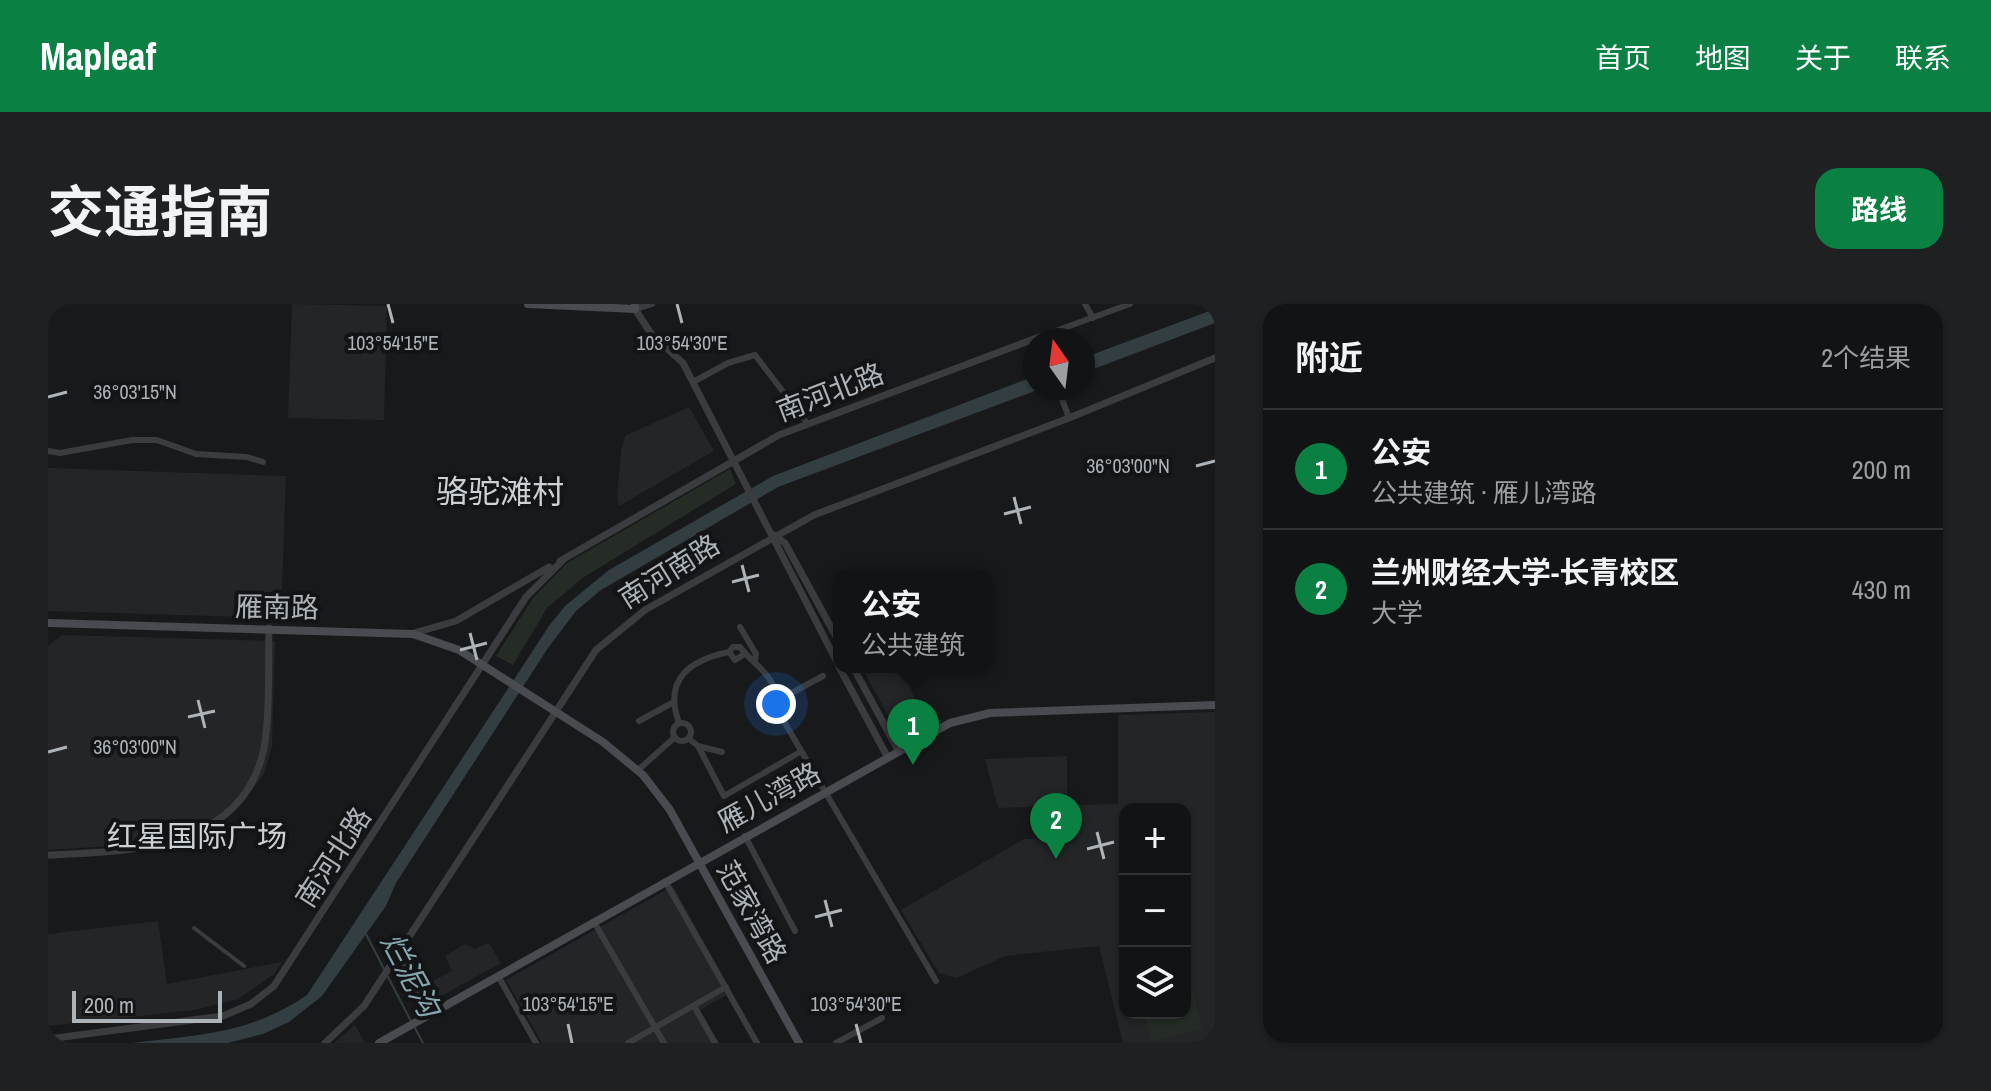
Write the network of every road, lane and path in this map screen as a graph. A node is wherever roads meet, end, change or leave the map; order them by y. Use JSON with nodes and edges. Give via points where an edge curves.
{"nodes":[{"id":1,"x":528,"y":304,"type":"edge"},
{"id":2,"x":652,"y":304,"type":"edge"},
{"id":3,"x":1085,"y":304,"type":"edge"},
{"id":4,"x":1130,"y":304,"type":"edge"},
{"id":5,"x":635,"y":307,"type":"edge"},
{"id":6,"x":1093,"y":318,"type":"junction"},
{"id":7,"x":1068,"y":328,"type":"edge"},
{"id":8,"x":1023,"y":345,"type":"edge"},
{"id":9,"x":1215,"y":358,"type":"edge"},
{"id":10,"x":693,"y":382,"type":"junction"},
{"id":11,"x":1062,"y":400,"type":"edge"},
{"id":12,"x":1069,"y":418,"type":"junction"},
{"id":13,"x":807,"y":423,"type":"junction"},
{"id":14,"x":48,"y":451,"type":"edge"},
{"id":15,"x":733,"y":460,"type":"junction"},
{"id":16,"x":263,"y":462,"type":"dead end"},
{"id":17,"x":774,"y":535,"type":"junction"},
{"id":18,"x":564,"y":559,"type":"junction"},
{"id":19,"x":48,"y":623,"type":"edge"},
{"id":20,"x":740,"y":627,"type":"dead end"},
{"id":21,"x":269,"y":628,"type":"junction"},
{"id":22,"x":833,"y":631,"type":"edge"},
{"id":23,"x":408,"y":634,"type":"junction"},
{"id":24,"x":833,"y":655,"type":"edge"},
{"id":25,"x":755,"y":661,"type":"junction"},
{"id":26,"x":482,"y":667,"type":"junction"},
{"id":27,"x":843,"y":673,"type":"edge"},
{"id":28,"x":856,"y":673,"type":"edge"},
{"id":29,"x":823,"y":676,"type":"dead end"},
{"id":30,"x":674,"y":702,"type":"junction"},
{"id":31,"x":775,"y":702,"type":"junction"},
{"id":32,"x":537,"y":703,"type":"joint"},
{"id":33,"x":1215,"y":705,"type":"edge"},
{"id":34,"x":554,"y":714,"type":"junction"},
{"id":35,"x":639,"y":721,"type":"dead end"},
{"id":36,"x":679,"y":723,"type":"junction"},
{"id":37,"x":675,"y":737,"type":"junction"},
{"id":38,"x":688,"y":738,"type":"junction"},
{"id":39,"x":698,"y":746,"type":"junction"},
{"id":40,"x":898,"y":750,"type":"junction"},
{"id":41,"x":722,"y":752,"type":"dead end"},
{"id":42,"x":800,"y":752,"type":"junction"},
{"id":43,"x":887,"y":756,"type":"junction"},
{"id":44,"x":637,"y":771,"type":"junction"},
{"id":45,"x":825,"y":792,"type":"junction"},
{"id":46,"x":745,"y":836,"type":"junction"},
{"id":47,"x":48,"y":855,"type":"edge"},
{"id":48,"x":699,"y":862,"type":"junction"},
{"id":49,"x":665,"y":881,"type":"junction"},
{"id":50,"x":594,"y":922,"type":"junction"},
{"id":51,"x":194,"y":928,"type":"dead end"},
{"id":52,"x":795,"y":931,"type":"dead end"},
{"id":53,"x":398,"y":954,"type":"junction"},
{"id":54,"x":244,"y":966,"type":"dead end"},
{"id":55,"x":498,"y":976,"type":"junction"},
{"id":56,"x":936,"y":981,"type":"dead end"},
{"id":57,"x":726,"y":987,"type":"junction"},
{"id":58,"x":694,"y":1006,"type":"junction"},
{"id":59,"x":427,"y":1016,"type":"junction"},
{"id":60,"x":882,"y":1018,"type":"dead end"},
{"id":61,"x":655,"y":1028,"type":"junction"},
{"id":62,"x":48,"y":1039,"type":"edge"},
{"id":63,"x":395,"y":1039,"type":"edge"},
{"id":64,"x":325,"y":1043,"type":"edge"},
{"id":65,"x":379,"y":1043,"type":"edge"},
{"id":66,"x":536,"y":1043,"type":"edge"},
{"id":67,"x":628,"y":1043,"type":"edge"},
{"id":68,"x":664,"y":1043,"type":"edge"},
{"id":69,"x":715,"y":1043,"type":"edge"},
{"id":70,"x":757,"y":1043,"type":"edge"},
{"id":71,"x":799,"y":1043,"type":"edge"},
{"id":72,"x":836,"y":1043,"type":"edge"}],
"edges":[{"from":1,"to":5,"type":"main road"},
{"from":2,"to":5,"type":"street"},
{"from":3,"to":6,"type":"street"},
{"from":4,"to":6,"type":"street","name":"南河北路"},
{"from":5,"to":10,"type":"street"},
{"from":6,"to":7,"type":"street","name":"南河北路"},
{"from":8,"to":13,"type":"street","name":"南河北路"},
{"from":9,"to":12,"type":"street","name":"南河南路"},
{"from":10,"to":13,"type":"street","via":[[755,355]]},
{"from":10,"to":15,"type":"street"},
{"from":11,"to":12,"type":"street"},
{"from":12,"to":17,"type":"street","name":"南河南路"},
{"from":13,"to":15,"type":"street","name":"南河北路"},
{"from":14,"to":16,"type":"street","via":[[157,440],[196,454]]},
{"from":15,"to":17,"type":"street"},
{"from":15,"to":18,"type":"street","name":"南河北路"},
{"from":17,"to":22,"type":"street","via":[[785,543]]},
{"from":17,"to":24,"type":"street","via":[[774,545]]},
{"from":17,"to":34,"type":"street","name":"南河南路","via":[[617,629],[596,650]]},
{"from":18,"to":23,"type":"street","name":"南河北路","via":[[456,621]]},
{"from":18,"to":26,"type":"street","name":"南河北路","via":[[526,597]]},
{"from":19,"to":21,"type":"main road","name":"雁南路"},
{"from":20,"to":25,"type":"street"},
{"from":21,"to":23,"type":"main road","name":"雁南路"},
{"from":21,"to":47,"type":"street","via":[[266,735],[254,777],[235,805],[216,823],[166,842],[124,851]]},
{"from":23,"to":26,"type":"main road","name":"雁南路","via":[[445,643]]},
{"from":25,"to":30,"type":"street","via":[[738,646],[707,657],[687,668]]},
{"from":25,"to":31,"type":"street","via":[[770,677]]},
{"from":26,"to":32,"type":"main road","name":"雁南路"},
{"from":26,"to":62,"type":"street","name":"南河北路","via":[[284,973],[264,995],[223,1016]]},
{"from":27,"to":43,"type":"street"},
{"from":28,"to":40,"type":"street"},
{"from":29,"to":31,"type":"street"},
{"from":30,"to":35,"type":"street"},
{"from":30,"to":36,"type":"street"},
{"from":31,"to":42,"type":"street","via":[[770,711],[779,713]]},
{"from":32,"to":34,"type":"main road","name":"范家湾路"},
{"from":33,"to":40,"type":"main road","name":"雁儿湾路","via":[[990,713],[950,723]]},
{"from":34,"to":44,"type":"main road","name":"范家湾路","via":[[603,742]]},
{"from":34,"to":53,"type":"street","name":"南河南路"},
{"from":36,"to":37,"type":"street"},
{"from":36,"to":38,"type":"street","via":[[689,726]]},
{"from":37,"to":38,"type":"street"},
{"from":37,"to":44,"type":"street"},
{"from":38,"to":39,"type":"street"},
{"from":39,"to":41,"type":"street"},
{"from":39,"to":42,"type":"street","via":[[724,796]]},
{"from":40,"to":43,"type":"main road","name":"雁儿湾路"},
{"from":42,"to":45,"type":"street"},
{"from":43,"to":45,"type":"main road","name":"雁儿湾路"},
{"from":44,"to":48,"type":"main road","name":"范家湾路","via":[[670,810]]},
{"from":45,"to":46,"type":"main road","name":"雁儿湾路"},
{"from":45,"to":56,"type":"street"},
{"from":46,"to":48,"type":"main road","name":"雁儿湾路"},
{"from":46,"to":52,"type":"street"},
{"from":48,"to":49,"type":"main road","name":"雁儿湾路"},
{"from":48,"to":71,"type":"main road","name":"范家湾路"},
{"from":49,"to":50,"type":"main road","name":"雁儿湾路"},
{"from":49,"to":57,"type":"street"},
{"from":50,"to":55,"type":"main road","name":"雁儿湾路"},
{"from":50,"to":61,"type":"street"},
{"from":51,"to":54,"type":"street"},
{"from":53,"to":59,"type":"street"},
{"from":53,"to":64,"type":"street","name":"南河南路","via":[[364,1006]]},
{"from":55,"to":59,"type":"main road","name":"雁儿湾路"},
{"from":55,"to":66,"type":"street"},
{"from":57,"to":58,"type":"street"},
{"from":57,"to":70,"type":"street"},
{"from":58,"to":61,"type":"street"},
{"from":58,"to":69,"type":"street"},
{"from":59,"to":63,"type":"main road","name":"雁儿湾路"},
{"from":60,"to":72,"type":"street"},
{"from":61,"to":67,"type":"street"},
{"from":61,"to":68,"type":"street"},
{"from":63,"to":65,"type":"main road","name":"雁儿湾路"}]}
